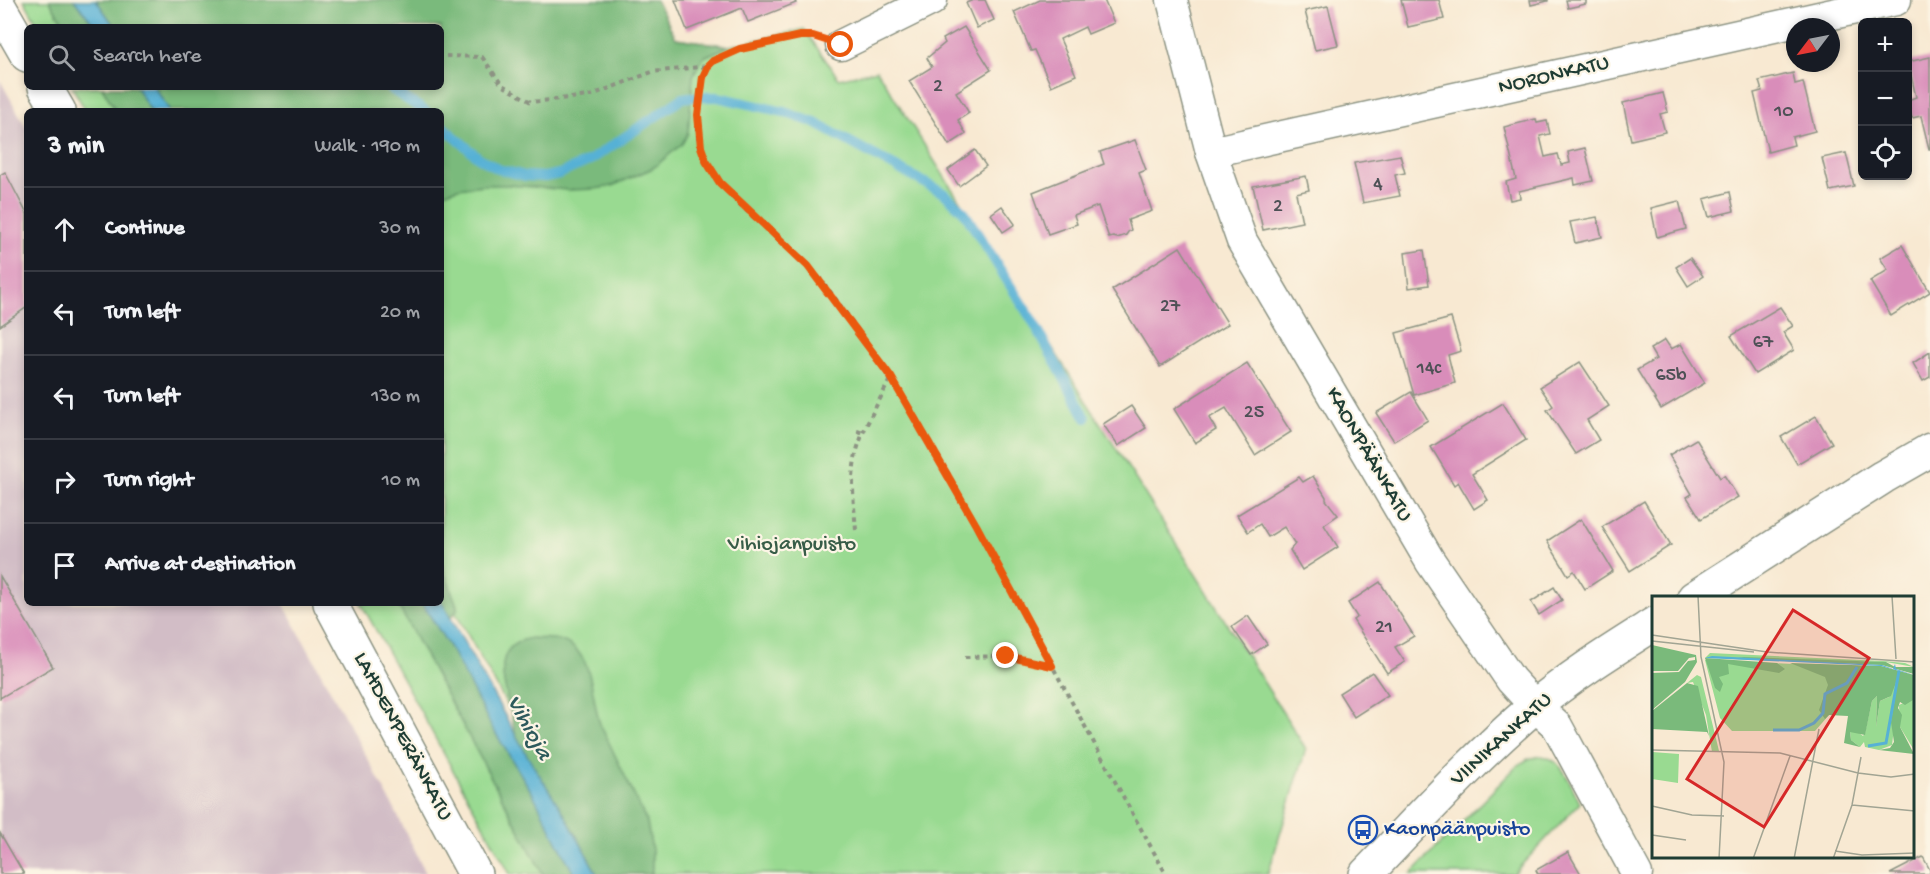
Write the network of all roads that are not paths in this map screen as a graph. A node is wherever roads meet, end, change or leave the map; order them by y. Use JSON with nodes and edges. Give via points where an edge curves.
{"nodes":[{"id":1,"x":932,"y":0,"type":"edge"},
{"id":2,"x":1172,"y":0,"type":"edge"},
{"id":3,"x":1896,"y":0,"type":"edge"},
{"id":4,"x":0,"y":8,"type":"edge"},
{"id":5,"x":841,"y":45,"type":"road end"},
{"id":6,"x":24,"y":50,"type":"edge"},
{"id":7,"x":47,"y":90,"type":"edge"},
{"id":8,"x":57,"y":108,"type":"edge"},
{"id":9,"x":1211,"y":152,"type":"junction"},
{"id":10,"x":1930,"y":450,"type":"edge"},
{"id":11,"x":1697,"y":596,"type":"edge"},
{"id":12,"x":332,"y":606,"type":"edge"},
{"id":13,"x":1652,"y":625,"type":"edge"},
{"id":14,"x":1535,"y":706,"type":"junction"},
{"id":15,"x":474,"y":873,"type":"edge"},
{"id":16,"x":1366,"y":874,"type":"edge"},
{"id":17,"x":1637,"y":874,"type":"edge"}],
"edges":[{"from":1,"to":5,"type":"street"},
{"from":2,"to":9,"type":"street","name":"KAONPÄÄNKATU"},
{"from":3,"to":9,"type":"street","name":"NORONKATU"},
{"from":4,"to":6,"type":"main road"},
{"from":7,"to":8,"type":"main road"},
{"from":9,"to":14,"type":"street","name":"KAONPÄÄNKATU","via":[[1242,241],[1430,561],[1511,680]]},
{"from":10,"to":11,"type":"main road"},
{"from":12,"to":15,"type":"main road","name":"LAHDENPERÄNKATU"},
{"from":13,"to":14,"type":"main road","name":"VIINIKANKATU"},
{"from":14,"to":16,"type":"main road","name":"VIINIKANKATU","via":[[1476,760]]},
{"from":14,"to":17,"type":"street","name":"KAONPÄÄNKATU","via":[[1557,726]]}]}
